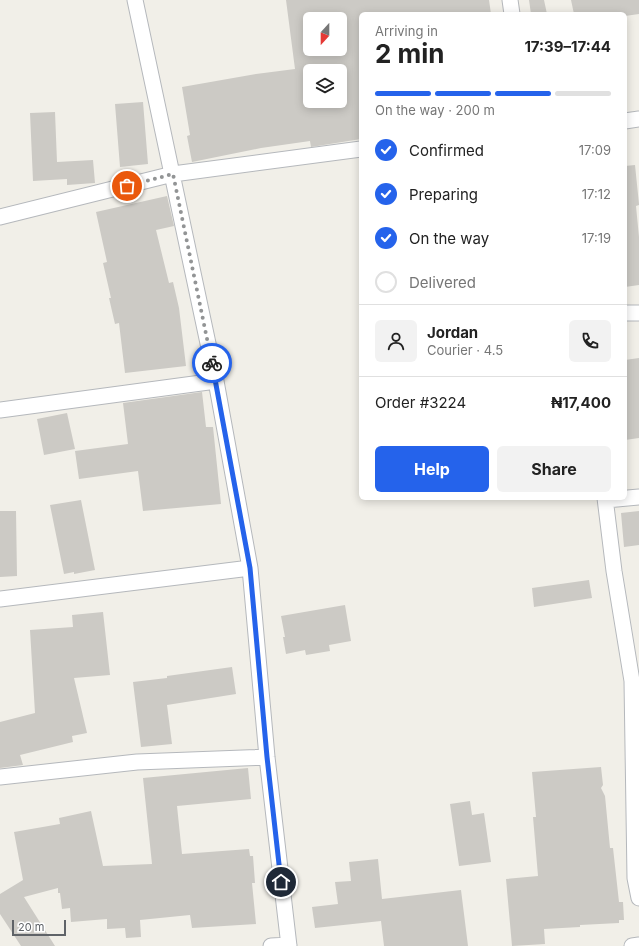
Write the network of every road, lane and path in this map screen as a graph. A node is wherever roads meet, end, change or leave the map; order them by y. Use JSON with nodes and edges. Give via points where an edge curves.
{"nodes":[{"id":1,"x":136,"y":0,"type":"edge"},
{"id":2,"x":510,"y":0,"type":"edge"},
{"id":3,"x":512,"y":12,"type":"edge"},
{"id":4,"x":627,"y":120,"type":"edge"},
{"id":5,"x":639,"y":120,"type":"edge"},
{"id":6,"x":359,"y":150,"type":"edge"},
{"id":7,"x":173,"y":174,"type":"junction"},
{"id":8,"x":0,"y":217,"type":"edge"},
{"id":9,"x":627,"y":313,"type":"edge"},
{"id":10,"x":639,"y":313,"type":"edge"},
{"id":11,"x":216,"y":381,"type":"junction"},
{"id":12,"x":0,"y":410,"type":"edge"},
{"id":13,"x":639,"y":497,"type":"edge"},
{"id":14,"x":627,"y":498,"type":"edge"},
{"id":15,"x":606,"y":500,"type":"edge"},
{"id":16,"x":250,"y":568,"type":"junction"},
{"id":17,"x":0,"y":599,"type":"edge"},
{"id":18,"x":636,"y":681,"type":"edge"},
{"id":19,"x":267,"y":757,"type":"junction"},
{"id":20,"x":0,"y":777,"type":"edge"},
{"id":21,"x":637,"y":878,"type":"edge"},
{"id":22,"x":639,"y":898,"type":"edge"},
{"id":23,"x":289,"y":945,"type":"edge"},
{"id":24,"x":639,"y":945,"type":"edge"},
{"id":25,"x":271,"y":946,"type":"edge"},
{"id":26,"x":632,"y":946,"type":"edge"}],
"edges":[{"from":1,"to":7,"type":"street"},
{"from":2,"to":3,"type":"street"},
{"from":4,"to":5,"type":"street"},
{"from":6,"to":7,"type":"street"},
{"from":7,"to":8,"type":"street"},
{"from":7,"to":11,"type":"street"},
{"from":9,"to":10,"type":"street"},
{"from":11,"to":12,"type":"street"},
{"from":11,"to":16,"type":"street"},
{"from":13,"to":14,"type":"street"},
{"from":15,"to":18,"type":"street","via":[[614,571]]},
{"from":16,"to":17,"type":"street"},
{"from":16,"to":19,"type":"street"},
{"from":18,"to":21,"type":"street"},
{"from":19,"to":20,"type":"street","via":[[137,762]]},
{"from":19,"to":23,"type":"street"},
{"from":21,"to":22,"type":"street"},
{"from":23,"to":25,"type":"street"},
{"from":24,"to":26,"type":"street"}]}
